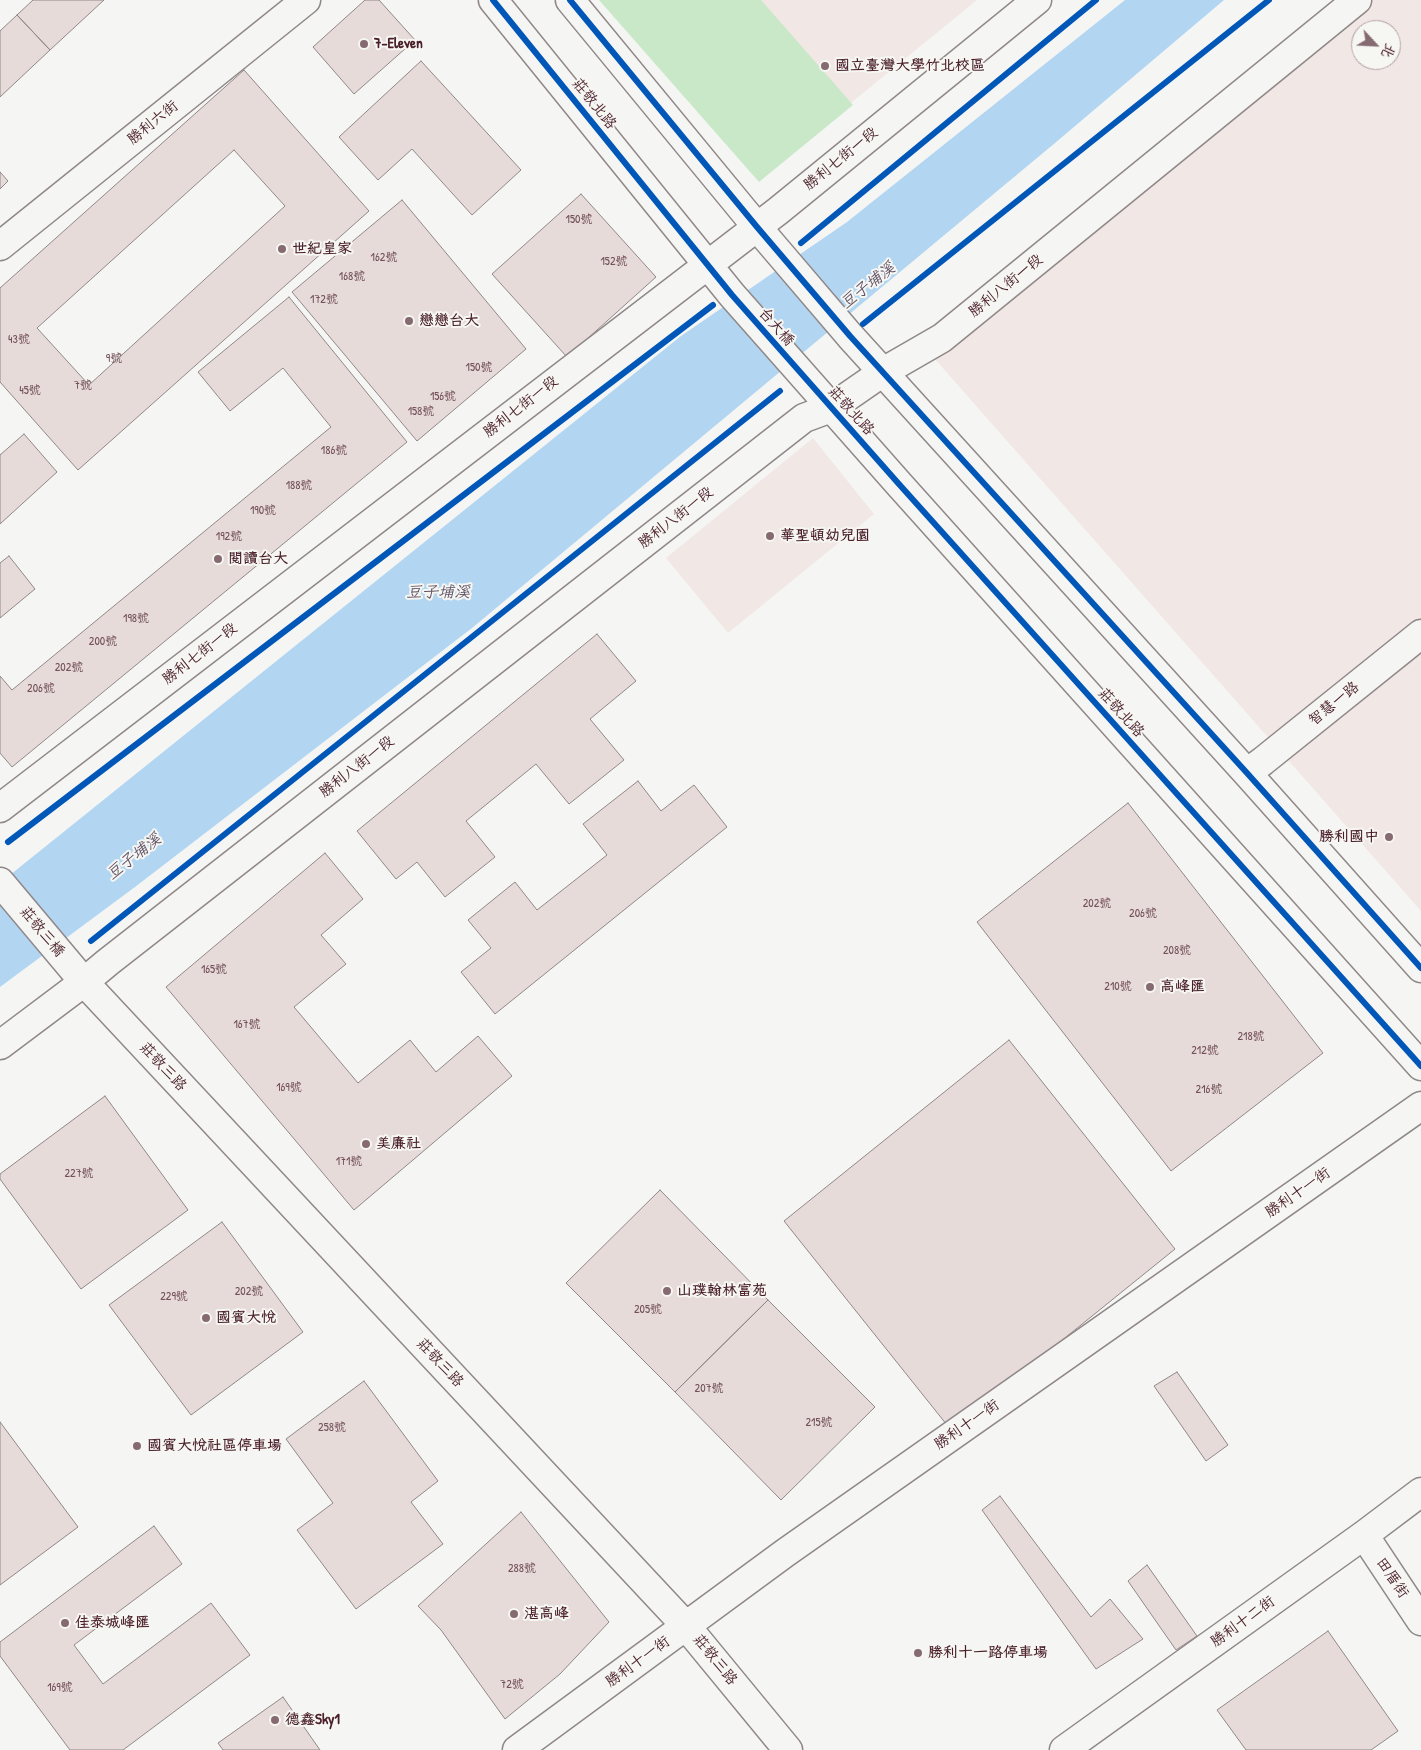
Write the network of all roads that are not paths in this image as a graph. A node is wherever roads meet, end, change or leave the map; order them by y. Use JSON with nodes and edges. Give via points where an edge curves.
{"nodes":[{"id":1,"x":306,"y":0,"type":"edge"},
{"id":2,"x":493,"y":0,"type":"edge"},
{"id":3,"x":570,"y":0,"type":"edge"},
{"id":4,"x":1037,"y":0,"type":"edge"},
{"id":5,"x":1357,"y":0,"type":"edge"},
{"id":6,"x":757,"y":226,"type":"junction"},
{"id":7,"x":0,"y":246,"type":"edge"},
{"id":8,"x":708,"y":264,"type":"junction"},
{"id":9,"x":732,"y":295,"type":"joint"},
{"id":10,"x":882,"y":372,"type":"junction"},
{"id":11,"x":802,"y":375,"type":"joint"},
{"id":12,"x":831,"y":408,"type":"junction"},
{"id":13,"x":1421,"y":634,"type":"edge"},
{"id":14,"x":1247,"y":773,"type":"junction"},
{"id":15,"x":0,"y":808,"type":"edge"},
{"id":16,"x":0,"y":882,"type":"edge"},
{"id":17,"x":1421,"y":968,"type":"edge"},
{"id":18,"x":84,"y":982,"type":"junction"},
{"id":19,"x":0,"y":1045,"type":"edge"},
{"id":20,"x":1421,"y":1066,"type":"edge"},
{"id":21,"x":1421,"y":1106,"type":"edge"},
{"id":22,"x":1421,"y":1492,"type":"edge"},
{"id":23,"x":1364,"y":1535,"type":"junction"},
{"id":24,"x":1421,"y":1621,"type":"edge"},
{"id":25,"x":686,"y":1626,"type":"junction"},
{"id":26,"x":517,"y":1750,"type":"edge"},
{"id":27,"x":788,"y":1750,"type":"edge"},
{"id":28,"x":1064,"y":1750,"type":"edge"}],
"edges":[{"from":1,"to":7,"type":"street","name":"勝利六街"},
{"from":2,"to":8,"type":"street","name":"莊敬北路"},
{"from":3,"to":6,"type":"street"},
{"from":4,"to":6,"type":"street","name":"勝利七街一段"},
{"from":5,"to":10,"type":"street","name":"勝利八街一段","via":[[942,338]]},
{"from":6,"to":8,"type":"street","name":"勝利七街一段"},
{"from":6,"to":10,"type":"street"},
{"from":8,"to":9,"type":"street","name":"莊敬北路"},
{"from":8,"to":15,"type":"street","name":"勝利七街一段"},
{"from":9,"to":11,"type":"street","name":"台大橋"},
{"from":10,"to":12,"type":"street","name":"勝利八街一段"},
{"from":10,"to":14,"type":"street"},
{"from":11,"to":12,"type":"street","name":"莊敬北路"},
{"from":12,"to":18,"type":"street","name":"勝利八街一段","via":[[804,418]]},
{"from":12,"to":20,"type":"street","name":"莊敬北路"},
{"from":13,"to":14,"type":"street","name":"智慧一路"},
{"from":14,"to":17,"type":"street"},
{"from":16,"to":18,"type":"street","name":"莊敬三橋"},
{"from":18,"to":19,"type":"street","name":"勝利八街一段"},
{"from":18,"to":25,"type":"street","name":"莊敬三路"},
{"from":21,"to":25,"type":"street","name":"勝利十一街"},
{"from":22,"to":23,"type":"street","name":"勝利十二街"},
{"from":23,"to":24,"type":"street","name":"田厝街"},
{"from":23,"to":28,"type":"street","name":"勝利十二街"},
{"from":25,"to":26,"type":"street","name":"勝利十一街"},
{"from":25,"to":27,"type":"street","name":"莊敬三路"}]}
